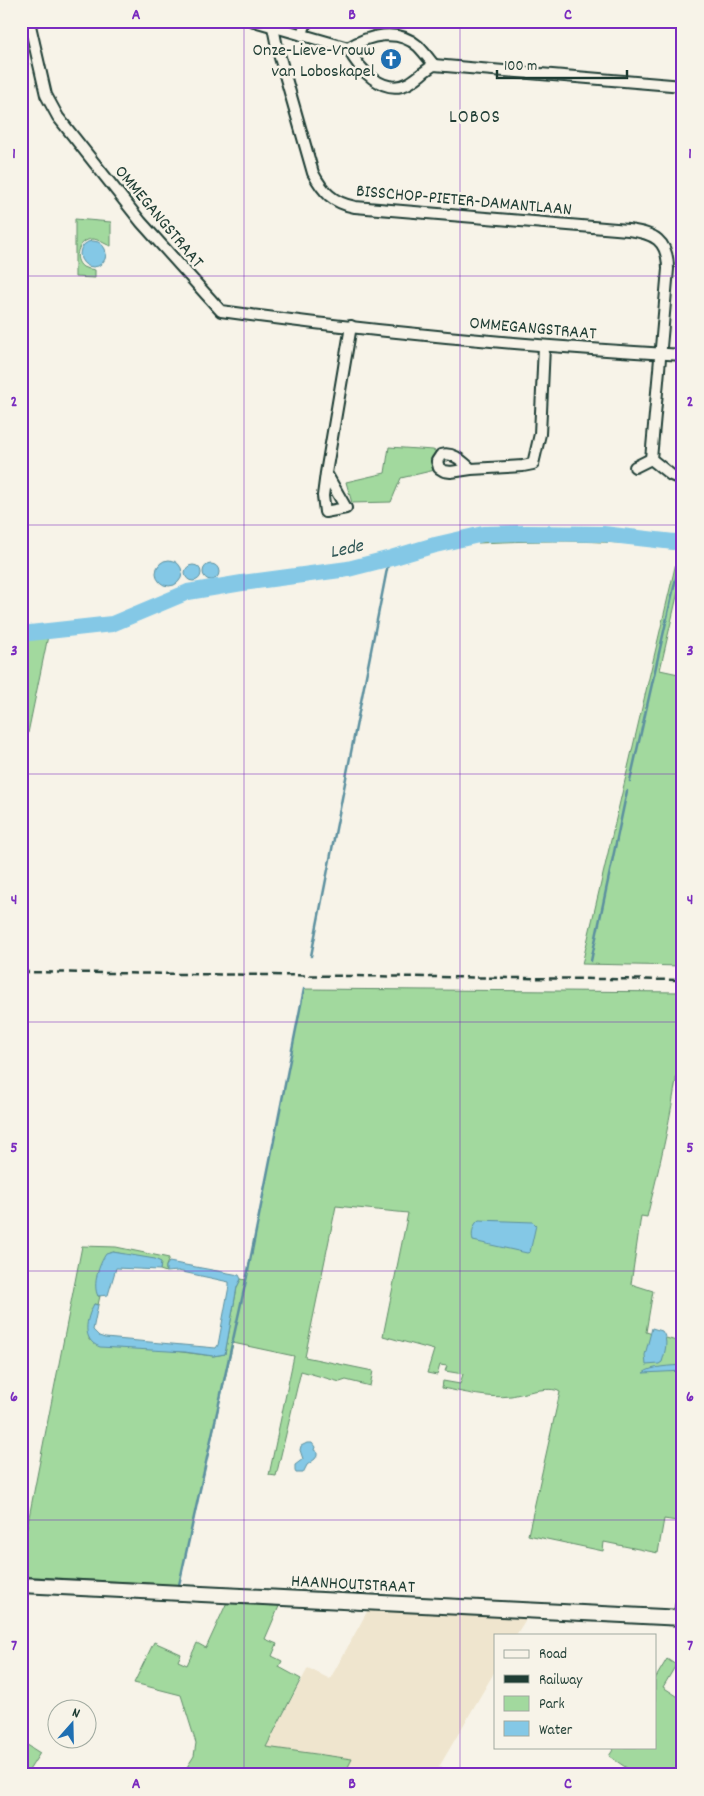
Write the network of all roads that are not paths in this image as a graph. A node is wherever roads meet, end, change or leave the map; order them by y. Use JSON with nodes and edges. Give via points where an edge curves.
{"nodes":[{"id":1,"x":29,"y":21,"type":"edge"},
{"id":2,"x":254,"y":21,"type":"edge"},
{"id":3,"x":306,"y":21,"type":"edge"},
{"id":4,"x":273,"y":26,"type":"junction"},
{"id":5,"x":302,"y":35,"type":"junction"},
{"id":6,"x":348,"y":48,"type":"junction"},
{"id":7,"x":434,"y":65,"type":"junction"},
{"id":8,"x":683,"y":86,"type":"edge"},
{"id":9,"x":351,"y":326,"type":"junction"},
{"id":10,"x":544,"y":346,"type":"junction"},
{"id":11,"x":660,"y":354,"type":"junction"},
{"id":12,"x":683,"y":355,"type":"edge"},
{"id":13,"x":650,"y":459,"type":"junction"},
{"id":14,"x":635,"y":467,"type":"dead end"},
{"id":15,"x":471,"y":470,"type":"dead end"},
{"id":16,"x":326,"y":473,"type":"dead end"},
{"id":17,"x":683,"y":480,"type":"edge"},
{"id":18,"x":21,"y":1586,"type":"edge"},
{"id":19,"x":683,"y":1597,"type":"edge"},
{"id":20,"x":681,"y":1618,"type":"edge"}],
"edges":[{"from":1,"to":9,"type":"street","name":"OMMEGANGSTRAAT","via":[[46,96],[58,117],[141,222],[221,312]]},
{"from":2,"to":4,"type":"street"},
{"from":3,"to":5,"type":"street"},
{"from":4,"to":5,"type":"street"},
{"from":4,"to":11,"type":"street","name":"BISSCHOP-PIETER-DAMANTLAAN","via":[[313,173],[328,195],[337,202],[355,207],[628,230],[654,236],[668,254]]},
{"from":5,"to":6,"type":"street"},
{"from":6,"to":7,"type":"street","via":[[369,38],[395,35],[418,46]]},
{"from":6,"to":7,"type":"street","via":[[372,79],[386,86],[408,84]]},
{"from":7,"to":8,"type":"street"},
{"from":9,"to":10,"type":"street","name":"OMMEGANGSTRAAT"},
{"from":9,"to":16,"type":"street"},
{"from":10,"to":11,"type":"street","name":"OMMEGANGSTRAAT"},
{"from":10,"to":15,"type":"street","via":[[540,434],[533,464]]},
{"from":11,"to":12,"type":"street","name":"OMMEGANGSTRAAT"},
{"from":11,"to":13,"type":"street","name":"BISSCHOP-PIETER-DAMANTLAAN"},
{"from":13,"to":14,"type":"street"},
{"from":13,"to":17,"type":"street","via":[[670,475]]},
{"from":18,"to":20,"type":"street","name":"HAANHOUTSTRAAT"},
{"from":19,"to":20,"type":"street"}]}
